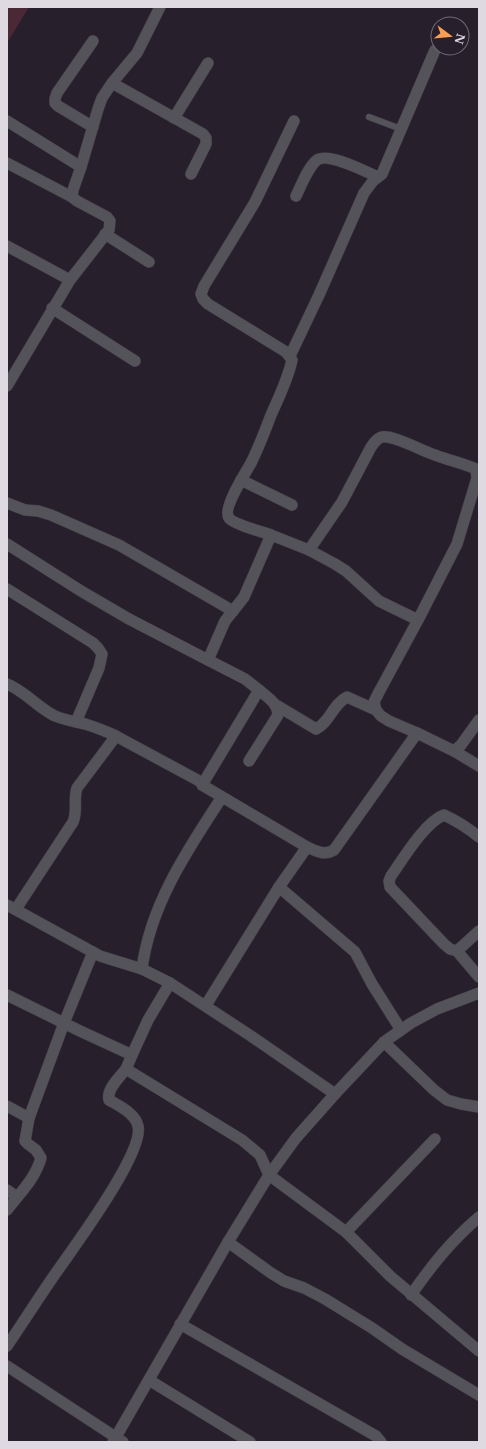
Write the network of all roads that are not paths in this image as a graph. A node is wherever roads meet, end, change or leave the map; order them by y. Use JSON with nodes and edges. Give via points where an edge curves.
{"nodes":[{"id":1,"x":160,"y":7,"type":"edge"},
{"id":2,"x":93,"y":41,"type":"dead end"},
{"id":3,"x":432,"y":56,"type":"edge"},
{"id":4,"x":208,"y":63,"type":"dead end"},
{"id":5,"x":112,"y":83,"type":"junction"},
{"id":6,"x":369,"y":117,"type":"dead end"},
{"id":7,"x":174,"y":118,"type":"junction"},
{"id":8,"x":7,"y":121,"type":"edge"},
{"id":9,"x":294,"y":121,"type":"dead end"},
{"id":10,"x":93,"y":127,"type":"junction"},
{"id":11,"x":401,"y":130,"type":"junction"},
{"id":12,"x":7,"y":163,"type":"edge"},
{"id":13,"x":81,"y":167,"type":"junction"},
{"id":14,"x":192,"y":174,"type":"dead end"},
{"id":15,"x":378,"y":177,"type":"junction"},
{"id":16,"x":296,"y":196,"type":"dead end"},
{"id":17,"x":72,"y":197,"type":"junction"},
{"id":18,"x":105,"y":234,"type":"junction"},
{"id":19,"x":7,"y":246,"type":"edge"},
{"id":20,"x":149,"y":262,"type":"dead end"},
{"id":21,"x":70,"y":280,"type":"junction"},
{"id":22,"x":52,"y":308,"type":"junction"},
{"id":23,"x":290,"y":356,"type":"junction"},
{"id":24,"x":135,"y":361,"type":"dead end"},
{"id":25,"x":7,"y":386,"type":"edge"},
{"id":26,"x":241,"y":480,"type":"junction"},
{"id":27,"x":7,"y":503,"type":"edge"},
{"id":28,"x":292,"y":505,"type":"dead end"},
{"id":29,"x":271,"y":535,"type":"junction"},
{"id":30,"x":8,"y":547,"type":"edge"},
{"id":31,"x":309,"y":550,"type":"junction"},
{"id":32,"x":7,"y":589,"type":"edge"},
{"id":33,"x":233,"y":611,"type":"junction"},
{"id":34,"x":418,"y":620,"type":"junction"},
{"id":35,"x":208,"y":660,"type":"junction"},
{"id":36,"x":7,"y":684,"type":"edge"},
{"id":37,"x":259,"y":690,"type":"junction"},
{"id":38,"x":276,"y":705,"type":"junction"},
{"id":39,"x":376,"y":710,"type":"junction"},
{"id":40,"x":479,"y":720,"type":"edge"},
{"id":41,"x":76,"y":722,"type":"junction"},
{"id":42,"x":417,"y":733,"type":"junction"},
{"id":43,"x":116,"y":736,"type":"junction"},
{"id":44,"x":454,"y":752,"type":"junction"},
{"id":45,"x":249,"y":762,"type":"dead end"},
{"id":46,"x":479,"y":766,"type":"edge"},
{"id":47,"x":203,"y":783,"type":"junction"},
{"id":48,"x":222,"y":796,"type":"junction"},
{"id":49,"x":479,"y":837,"type":"edge"},
{"id":50,"x":307,"y":847,"type":"junction"},
{"id":51,"x":279,"y":887,"type":"junction"},
{"id":52,"x":11,"y":907,"type":"edge"},
{"id":53,"x":479,"y":931,"type":"edge"},
{"id":54,"x":457,"y":951,"type":"junction"},
{"id":55,"x":93,"y":952,"type":"junction"},
{"id":56,"x":142,"y":969,"type":"junction"},
{"id":57,"x":479,"y":977,"type":"edge"},
{"id":58,"x":170,"y":983,"type":"junction"},
{"id":59,"x":479,"y":992,"type":"edge"},
{"id":60,"x":7,"y":995,"type":"edge"},
{"id":61,"x":206,"y":1005,"type":"junction"},
{"id":62,"x":64,"y":1023,"type":"junction"},
{"id":63,"x":401,"y":1030,"type":"junction"},
{"id":64,"x":384,"y":1042,"type":"junction"},
{"id":65,"x":132,"y":1055,"type":"junction"},
{"id":66,"x":126,"y":1069,"type":"junction"},
{"id":67,"x":335,"y":1094,"type":"junction"},
{"id":68,"x":7,"y":1106,"type":"edge"},
{"id":69,"x":479,"y":1107,"type":"edge"},
{"id":70,"x":29,"y":1118,"type":"junction"},
{"id":71,"x":435,"y":1140,"type":"dead end"},
{"id":72,"x":269,"y":1175,"type":"junction"},
{"id":73,"x":7,"y":1190,"type":"edge"},
{"id":74,"x":17,"y":1197,"type":"junction"},
{"id":75,"x":7,"y":1210,"type":"edge"},
{"id":76,"x":479,"y":1217,"type":"edge"},
{"id":77,"x":346,"y":1232,"type":"junction"},
{"id":78,"x":228,"y":1242,"type":"junction"},
{"id":79,"x":411,"y":1295,"type":"junction"},
{"id":80,"x":180,"y":1324,"type":"junction"},
{"id":81,"x":7,"y":1346,"type":"edge"},
{"id":82,"x":479,"y":1351,"type":"edge"},
{"id":83,"x":7,"y":1366,"type":"edge"},
{"id":84,"x":149,"y":1380,"type":"junction"},
{"id":85,"x":479,"y":1395,"type":"edge"},
{"id":86,"x":117,"y":1440,"type":"edge"},
{"id":87,"x":250,"y":1442,"type":"edge"},
{"id":88,"x":381,"y":1442,"type":"edge"}],
"edges":[{"from":1,"to":5,"type":"street","via":[[136,54]]},
{"from":2,"to":10,"type":"street","via":[[55,99],[55,103]]},
{"from":3,"to":11,"type":"street"},
{"from":4,"to":7,"type":"street"},
{"from":5,"to":7,"type":"street"},
{"from":5,"to":10,"type":"street","via":[[102,98]]},
{"from":6,"to":11,"type":"lane"},
{"from":7,"to":14,"type":"street","via":[[206,138],[206,144]]},
{"from":8,"to":13,"type":"street"},
{"from":9,"to":23,"type":"street","via":[[255,202],[201,294],[208,304]]},
{"from":10,"to":13,"type":"street"},
{"from":11,"to":15,"type":"street","via":[[382,174]]},
{"from":12,"to":17,"type":"street"},
{"from":13,"to":17,"type":"street"},
{"from":15,"to":16,"type":"street","via":[[336,160],[322,158],[311,167]]},
{"from":15,"to":23,"type":"street","via":[[364,193]]},
{"from":17,"to":18,"type":"street","via":[[107,217],[110,225]]},
{"from":18,"to":20,"type":"street"},
{"from":18,"to":21,"type":"street"},
{"from":19,"to":21,"type":"street"},
{"from":21,"to":22,"type":"street"},
{"from":22,"to":24,"type":"street"},
{"from":22,"to":25,"type":"street"},
{"from":23,"to":26,"type":"street","via":[[291,365],[280,395]]},
{"from":26,"to":28,"type":"street"},
{"from":26,"to":29,"type":"street","via":[[228,509],[229,518]]},
{"from":27,"to":33,"type":"street","via":[[25,510],[51,515],[119,545]]},
{"from":29,"to":31,"type":"street"},
{"from":29,"to":33,"type":"street","via":[[244,597]]},
{"from":30,"to":35,"type":"street","via":[[129,619]]},
{"from":31,"to":34,"type":"street","via":[[346,572],[379,601]]},
{"from":31,"to":34,"type":"street","via":[[342,502],[371,447],[381,437],[397,440],[476,469],[477,478],[457,544]]},
{"from":32,"to":41,"type":"street","via":[[93,644],[102,654],[99,668]]},
{"from":33,"to":35,"type":"street","via":[[225,621]]},
{"from":34,"to":39,"type":"street","via":[[374,702]]},
{"from":35,"to":37,"type":"street","via":[[245,679]]},
{"from":36,"to":41,"type":"street","via":[[55,716]]},
{"from":37,"to":38,"type":"street"},
{"from":37,"to":47,"type":"street"},
{"from":38,"to":39,"type":"street","via":[[316,729],[322,726],[340,701],[347,698]]},
{"from":38,"to":45,"type":"street","via":[[278,715]]},
{"from":39,"to":42,"type":"street","via":[[389,721]]},
{"from":40,"to":44,"type":"street"},
{"from":41,"to":43,"type":"street"},
{"from":42,"to":44,"type":"street"},
{"from":42,"to":50,"type":"street","via":[[334,850],[324,853]]},
{"from":43,"to":47,"type":"street"},
{"from":43,"to":52,"type":"street","via":[[77,788],[76,818]]},
{"from":44,"to":46,"type":"street"},
{"from":47,"to":48,"type":"street","via":[[202,785]]},
{"from":48,"to":50,"type":"street"},
{"from":48,"to":56,"type":"street","via":[[176,869],[152,926]]},
{"from":49,"to":54,"type":"street","via":[[463,824],[444,815],[436,818],[390,876],[389,881],[390,887],[444,944]]},
{"from":50,"to":51,"type":"street"},
{"from":51,"to":61,"type":"street"},
{"from":51,"to":63,"type":"street","via":[[355,952]]},
{"from":52,"to":55,"type":"street"},
{"from":53,"to":54,"type":"street"},
{"from":54,"to":57,"type":"street"},
{"from":55,"to":56,"type":"street"},
{"from":55,"to":62,"type":"street"},
{"from":56,"to":58,"type":"street"},
{"from":58,"to":61,"type":"street"},
{"from":58,"to":65,"type":"street","via":[[148,1020]]},
{"from":59,"to":63,"type":"street","via":[[437,1009]]},
{"from":60,"to":62,"type":"street"},
{"from":61,"to":67,"type":"street"},
{"from":62,"to":65,"type":"street"},
{"from":62,"to":70,"type":"street"},
{"from":63,"to":64,"type":"street"},
{"from":64,"to":67,"type":"street"},
{"from":64,"to":69,"type":"street","via":[[447,1100]]},
{"from":65,"to":66,"type":"street"},
{"from":66,"to":72,"type":"street","via":[[242,1140],[260,1155]]},
{"from":66,"to":81,"type":"street","via":[[108,1096],[109,1100],[136,1120],[139,1127],[134,1148],[104,1204]]},
{"from":67,"to":72,"type":"street","via":[[296,1138]]},
{"from":68,"to":70,"type":"street"},
{"from":70,"to":74,"type":"street","via":[[25,1141],[41,1158],[33,1177]]},
{"from":71,"to":77,"type":"street"},
{"from":72,"to":77,"type":"street"},
{"from":72,"to":78,"type":"street"},
{"from":73,"to":74,"type":"street"},
{"from":74,"to":75,"type":"street"},
{"from":76,"to":79,"type":"street","via":[[431,1266]]},
{"from":77,"to":79,"type":"street"},
{"from":78,"to":80,"type":"street"},
{"from":78,"to":85,"type":"street","via":[[284,1281],[325,1299]]},
{"from":79,"to":82,"type":"street"},
{"from":80,"to":84,"type":"street"},
{"from":80,"to":88,"type":"street","via":[[376,1436]]},
{"from":83,"to":86,"type":"street"},
{"from":84,"to":86,"type":"street"},
{"from":84,"to":87,"type":"street"}]}
